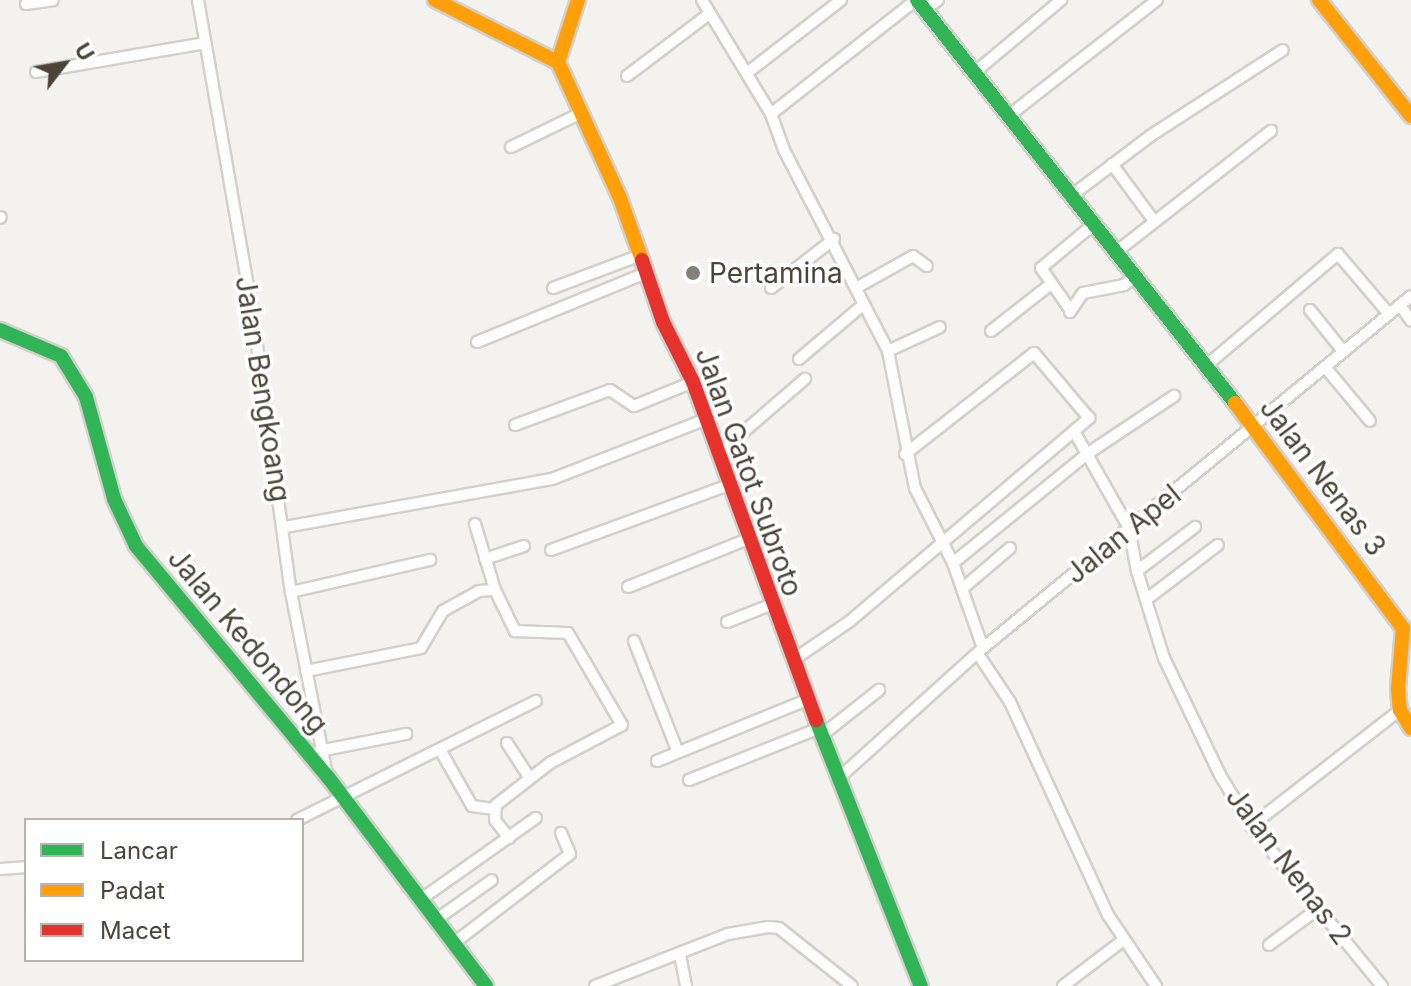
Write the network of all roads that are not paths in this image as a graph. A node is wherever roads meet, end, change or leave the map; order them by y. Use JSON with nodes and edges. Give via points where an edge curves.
{"nodes":[{"id":1,"x":53,"y":0,"type":"edge"},
{"id":2,"x":198,"y":0,"type":"edge"},
{"id":3,"x":435,"y":0,"type":"edge"},
{"id":4,"x":578,"y":0,"type":"edge"},
{"id":5,"x":841,"y":0,"type":"edge"},
{"id":6,"x":1061,"y":0,"type":"edge"},
{"id":7,"x":1157,"y":0,"type":"edge"},
{"id":8,"x":1319,"y":0,"type":"edge"},
{"id":9,"x":925,"y":2,"type":"edge"},
{"id":10,"x":26,"y":4,"type":"dead end"},
{"id":11,"x":707,"y":5,"type":"edge"},
{"id":12,"x":206,"y":43,"type":"junction"},
{"id":13,"x":1283,"y":50,"type":"dead end"},
{"id":14,"x":558,"y":62,"type":"junction"},
{"id":15,"x":36,"y":72,"type":"dead end"},
{"id":16,"x":747,"y":73,"type":"junction"},
{"id":17,"x":974,"y":73,"type":"junction"},
{"id":18,"x":627,"y":76,"type":"dead end"},
{"id":19,"x":581,"y":113,"type":"junction"},
{"id":20,"x":771,"y":114,"type":"junction"},
{"id":21,"x":1011,"y":114,"type":"junction"},
{"id":22,"x":1411,"y":116,"type":"edge"},
{"id":23,"x":1271,"y":131,"type":"dead end"},
{"id":24,"x":511,"y":147,"type":"dead end"},
{"id":25,"x":1112,"y":164,"type":"junction"},
{"id":26,"x":1071,"y":196,"type":"junction"},
{"id":27,"x":1154,"y":221,"type":"junction"},
{"id":28,"x":1094,"y":224,"type":"junction"},
{"id":29,"x":834,"y":239,"type":"junction"},
{"id":30,"x":1116,"y":252,"type":"junction"},
{"id":31,"x":638,"y":256,"type":"junction"},
{"id":32,"x":927,"y":266,"type":"dead end"},
{"id":33,"x":644,"y":274,"type":"junction"},
{"id":34,"x":1136,"y":276,"type":"junction"},
{"id":35,"x":1051,"y":284,"type":"junction"},
{"id":36,"x":553,"y":288,"type":"dead end"},
{"id":37,"x":771,"y":288,"type":"dead end"},
{"id":38,"x":856,"y":288,"type":"junction"},
{"id":39,"x":1411,"y":296,"type":"edge"},
{"id":40,"x":863,"y":305,"type":"junction"},
{"id":41,"x":1400,"y":305,"type":"junction"},
{"id":42,"x":1310,"y":310,"type":"dead end"},
{"id":43,"x":1389,"y":314,"type":"junction"},
{"id":44,"x":1411,"y":321,"type":"edge"},
{"id":45,"x":940,"y":327,"type":"dead end"},
{"id":46,"x":0,"y":330,"type":"edge"},
{"id":47,"x":991,"y":331,"type":"dead end"},
{"id":48,"x":477,"y":342,"type":"dead end"},
{"id":49,"x":888,"y":351,"type":"junction"},
{"id":50,"x":1343,"y":351,"type":"junction"},
{"id":51,"x":799,"y":359,"type":"dead end"},
{"id":52,"x":1207,"y":365,"type":"junction"},
{"id":53,"x":1325,"y":367,"type":"junction"},
{"id":54,"x":805,"y":379,"type":"dead end"},
{"id":55,"x":693,"y":382,"type":"junction"},
{"id":56,"x":1174,"y":396,"type":"dead end"},
{"id":57,"x":707,"y":419,"type":"junction"},
{"id":58,"x":1370,"y":421,"type":"dead end"},
{"id":59,"x":515,"y":425,"type":"dead end"},
{"id":60,"x":1254,"y":430,"type":"junction"},
{"id":61,"x":1075,"y":433,"type":"junction"},
{"id":62,"x":718,"y":454,"type":"junction"},
{"id":63,"x":905,"y":454,"type":"junction"},
{"id":64,"x":1087,"y":454,"type":"junction"},
{"id":65,"x":726,"y":486,"type":"junction"},
{"id":66,"x":475,"y":524,"type":"dead end"},
{"id":67,"x":285,"y":527,"type":"junction"},
{"id":68,"x":1195,"y":527,"type":"dead end"},
{"id":69,"x":1129,"y":528,"type":"junction"},
{"id":70,"x":942,"y":538,"type":"junction"},
{"id":71,"x":748,"y":539,"type":"junction"},
{"id":72,"x":1218,"y":545,"type":"dead end"},
{"id":73,"x":524,"y":546,"type":"dead end"},
{"id":74,"x":1010,"y":548,"type":"dead end"},
{"id":75,"x":551,"y":550,"type":"dead end"},
{"id":76,"x":485,"y":559,"type":"junction"},
{"id":77,"x":430,"y":560,"type":"dead end"},
{"id":78,"x":953,"y":563,"type":"junction"},
{"id":79,"x":1137,"y":571,"type":"junction"},
{"id":80,"x":628,"y":587,"type":"dead end"},
{"id":81,"x":962,"y":589,"type":"junction"},
{"id":82,"x":495,"y":590,"type":"junction"},
{"id":83,"x":291,"y":592,"type":"junction"},
{"id":84,"x":1147,"y":599,"type":"junction"},
{"id":85,"x":770,"y":605,"type":"junction"},
{"id":86,"x":727,"y":622,"type":"dead end"},
{"id":87,"x":634,"y":641,"type":"dead end"},
{"id":88,"x":981,"y":651,"type":"junction"},
{"id":89,"x":793,"y":660,"type":"junction"},
{"id":90,"x":306,"y":671,"type":"junction"},
{"id":91,"x":879,"y":690,"type":"dead end"},
{"id":92,"x":809,"y":699,"type":"junction"},
{"id":93,"x":536,"y":701,"type":"dead end"},
{"id":94,"x":1400,"y":710,"type":"junction"},
{"id":95,"x":1411,"y":728,"type":"edge"},
{"id":96,"x":821,"y":731,"type":"junction"},
{"id":97,"x":406,"y":734,"type":"dead end"},
{"id":98,"x":507,"y":743,"type":"dead end"},
{"id":99,"x":319,"y":751,"type":"junction"},
{"id":100,"x":678,"y":752,"type":"junction"},
{"id":101,"x":442,"y":753,"type":"junction"},
{"id":102,"x":657,"y":761,"type":"dead end"},
{"id":103,"x":328,"y":777,"type":"junction"},
{"id":104,"x":529,"y":777,"type":"junction"},
{"id":105,"x":840,"y":777,"type":"junction"},
{"id":106,"x":689,"y":780,"type":"dead end"},
{"id":107,"x":345,"y":800,"type":"junction"},
{"id":108,"x":494,"y":809,"type":"junction"},
{"id":109,"x":302,"y":818,"type":"edge"},
{"id":110,"x":536,"y":818,"type":"dead end"},
{"id":111,"x":1251,"y":826,"type":"junction"},
{"id":112,"x":561,"y":833,"type":"dead end"},
{"id":113,"x":509,"y":838,"type":"junction"},
{"id":114,"x":24,"y":867,"type":"edge"},
{"id":115,"x":0,"y":869,"type":"edge"},
{"id":116,"x":492,"y":880,"type":"dead end"},
{"id":117,"x":420,"y":900,"type":"junction"},
{"id":118,"x":1319,"y":908,"type":"junction"},
{"id":119,"x":437,"y":919,"type":"junction"},
{"id":120,"x":1122,"y":941,"type":"junction"},
{"id":121,"x":454,"y":943,"type":"junction"},
{"id":122,"x":1269,"y":945,"type":"dead end"},
{"id":123,"x":680,"y":955,"type":"junction"},
{"id":124,"x":482,"y":985,"type":"edge"},
{"id":125,"x":595,"y":986,"type":"edge"},
{"id":126,"x":686,"y":986,"type":"edge"},
{"id":127,"x":852,"y":986,"type":"edge"},
{"id":128,"x":921,"y":986,"type":"edge"},
{"id":129,"x":1063,"y":986,"type":"edge"},
{"id":130,"x":1156,"y":986,"type":"edge"},
{"id":131,"x":1382,"y":986,"type":"edge"}],
"edges":[{"from":1,"to":10,"type":"street"},
{"from":2,"to":12,"type":"street","name":"Jalan Bengkoang"},
{"from":3,"to":14,"type":"street"},
{"from":4,"to":14,"type":"street"},
{"from":5,"to":16,"type":"street"},
{"from":6,"to":17,"type":"street"},
{"from":7,"to":21,"type":"street"},
{"from":8,"to":22,"type":"street"},
{"from":9,"to":17,"type":"street","name":"Jalan Nenas 3"},
{"from":9,"to":20,"type":"street"},
{"from":11,"to":16,"type":"street"},
{"from":11,"to":18,"type":"street"},
{"from":12,"to":15,"type":"street"},
{"from":12,"to":67,"type":"street","name":"Jalan Bengkoang"},
{"from":13,"to":25,"type":"street"},
{"from":14,"to":19,"type":"street","name":"Jalan Gatot Subroto"},
{"from":16,"to":20,"type":"street"},
{"from":17,"to":21,"type":"street","name":"Jalan Nenas 3"},
{"from":19,"to":24,"type":"street"},
{"from":19,"to":31,"type":"street","name":"Jalan Gatot Subroto","via":[[620,198]]},
{"from":20,"to":29,"type":"street","via":[[784,150]]},
{"from":21,"to":26,"type":"street","name":"Jalan Nenas 3"},
{"from":23,"to":27,"type":"street"},
{"from":25,"to":26,"type":"street"},
{"from":25,"to":27,"type":"street"},
{"from":26,"to":28,"type":"street","name":"Jalan Nenas 3"},
{"from":27,"to":30,"type":"street"},
{"from":28,"to":30,"type":"street","name":"Jalan Nenas 3"},
{"from":28,"to":35,"type":"street","via":[[1043,264],[1041,270]]},
{"from":29,"to":37,"type":"street"},
{"from":29,"to":38,"type":"street"},
{"from":30,"to":34,"type":"street","name":"Jalan Nenas 3"},
{"from":31,"to":33,"type":"street","name":"Jalan Gatot Subroto"},
{"from":31,"to":36,"type":"street"},
{"from":32,"to":38,"type":"street","via":[[913,256]]},
{"from":33,"to":48,"type":"street"},
{"from":33,"to":55,"type":"street","name":"Jalan Gatot Subroto"},
{"from":34,"to":35,"type":"street","via":[[1124,285],[1083,293],[1070,310]]},
{"from":34,"to":52,"type":"street","name":"Jalan Nenas 3"},
{"from":35,"to":47,"type":"street"},
{"from":38,"to":40,"type":"street"},
{"from":39,"to":41,"type":"street","name":"Jalan Apel"},
{"from":40,"to":49,"type":"street"},
{"from":40,"to":51,"type":"street"},
{"from":41,"to":43,"type":"street","name":"Jalan Apel"},
{"from":41,"to":44,"type":"street"},
{"from":42,"to":50,"type":"street"},
{"from":43,"to":50,"type":"street","name":"Jalan Apel"},
{"from":43,"to":52,"type":"street","via":[[1338,254]]},
{"from":45,"to":49,"type":"street"},
{"from":46,"to":103,"type":"street","name":"Jalan Kedondong","via":[[61,356],[86,397],[114,499],[136,546]]},
{"from":49,"to":63,"type":"street"},
{"from":50,"to":53,"type":"street","name":"Jalan Apel"},
{"from":52,"to":60,"type":"street","name":"Jalan Nenas 3"},
{"from":53,"to":58,"type":"street"},
{"from":53,"to":60,"type":"street","name":"Jalan Apel"},
{"from":54,"to":62,"type":"street"},
{"from":55,"to":57,"type":"street","name":"Jalan Gatot Subroto"},
{"from":55,"to":59,"type":"street","via":[[634,406],[610,390]]},
{"from":56,"to":64,"type":"street"},
{"from":57,"to":62,"type":"street","name":"Jalan Gatot Subroto"},
{"from":57,"to":67,"type":"street","via":[[552,479]]},
{"from":60,"to":69,"type":"street","name":"Jalan Apel"},
{"from":60,"to":94,"type":"street","name":"Jalan Nenas 3","via":[[1403,628]]},
{"from":61,"to":63,"type":"street","via":[[1088,415],[1034,353]]},
{"from":61,"to":64,"type":"street","name":"Jalan Nenas 2"},
{"from":61,"to":70,"type":"street"},
{"from":62,"to":65,"type":"street","name":"Jalan Gatot Subroto"},
{"from":63,"to":70,"type":"street","via":[[915,488]]},
{"from":64,"to":69,"type":"street","name":"Jalan Nenas 2"},
{"from":64,"to":78,"type":"street"},
{"from":65,"to":71,"type":"street","name":"Jalan Gatot Subroto"},
{"from":65,"to":75,"type":"street"},
{"from":66,"to":76,"type":"street"},
{"from":67,"to":83,"type":"street","name":"Jalan Bengkoang"},
{"from":68,"to":79,"type":"street"},
{"from":69,"to":79,"type":"street","name":"Jalan Nenas 2"},
{"from":69,"to":88,"type":"street","name":"Jalan Apel"},
{"from":70,"to":78,"type":"street"},
{"from":70,"to":89,"type":"street","via":[[850,621]]},
{"from":71,"to":80,"type":"street"},
{"from":71,"to":85,"type":"street","name":"Jalan Gatot Subroto"},
{"from":72,"to":84,"type":"street"},
{"from":73,"to":76,"type":"street"},
{"from":74,"to":81,"type":"street"},
{"from":76,"to":82,"type":"street"},
{"from":77,"to":83,"type":"street"},
{"from":78,"to":81,"type":"street"},
{"from":79,"to":84,"type":"street","name":"Jalan Nenas 2"},
{"from":81,"to":88,"type":"street"},
{"from":82,"to":90,"type":"street","via":[[458,598],[433,622],[421,648]]},
{"from":82,"to":104,"type":"street","via":[[515,631],[556,630],[571,636],[622,725]]},
{"from":83,"to":90,"type":"street","name":"Jalan Bengkoang"},
{"from":84,"to":111,"type":"street","name":"Jalan Nenas 2","via":[[1187,713]]},
{"from":85,"to":86,"type":"street"},
{"from":85,"to":89,"type":"street","name":"Jalan Gatot Subroto"},
{"from":87,"to":100,"type":"street"},
{"from":88,"to":105,"type":"street","name":"Jalan Apel"},
{"from":88,"to":120,"type":"street"},
{"from":89,"to":92,"type":"street","name":"Jalan Gatot Subroto"},
{"from":90,"to":99,"type":"street","name":"Jalan Bengkoang"},
{"from":91,"to":96,"type":"street"},
{"from":92,"to":96,"type":"street","name":"Jalan Gatot Subroto"},
{"from":92,"to":100,"type":"street"},
{"from":93,"to":101,"type":"street"},
{"from":94,"to":95,"type":"street"},
{"from":94,"to":111,"type":"street"},
{"from":96,"to":105,"type":"street","name":"Jalan Gatot Subroto"},
{"from":96,"to":106,"type":"street"},
{"from":97,"to":99,"type":"street"},
{"from":98,"to":104,"type":"street"},
{"from":99,"to":103,"type":"street","name":"Jalan Bengkoang"},
{"from":100,"to":102,"type":"street"},
{"from":101,"to":107,"type":"street"},
{"from":101,"to":108,"type":"street","via":[[472,806]]},
{"from":103,"to":107,"type":"street","name":"Jalan Kedondong"},
{"from":104,"to":108,"type":"street"},
{"from":105,"to":128,"type":"street","name":"Jalan Gatot Subroto"},
{"from":107,"to":109,"type":"street"},
{"from":107,"to":117,"type":"street","name":"Jalan Kedondong"},
{"from":108,"to":113,"type":"street"},
{"from":110,"to":113,"type":"street"},
{"from":111,"to":118,"type":"street","name":"Jalan Nenas 2"},
{"from":112,"to":121,"type":"street","via":[[570,854]]},
{"from":113,"to":117,"type":"street"},
{"from":114,"to":115,"type":"street"},
{"from":116,"to":119,"type":"street"},
{"from":117,"to":119,"type":"street","name":"Jalan Kedondong"},
{"from":118,"to":122,"type":"street"},
{"from":118,"to":131,"type":"street","name":"Jalan Nenas 2"},
{"from":119,"to":121,"type":"street","name":"Jalan Kedondong"},
{"from":120,"to":129,"type":"street"},
{"from":120,"to":130,"type":"street"},
{"from":121,"to":124,"type":"street","name":"Jalan Kedondong"},
{"from":123,"to":125,"type":"street"},
{"from":123,"to":126,"type":"street"},
{"from":123,"to":127,"type":"street","via":[[728,934],[779,928]]}]}
